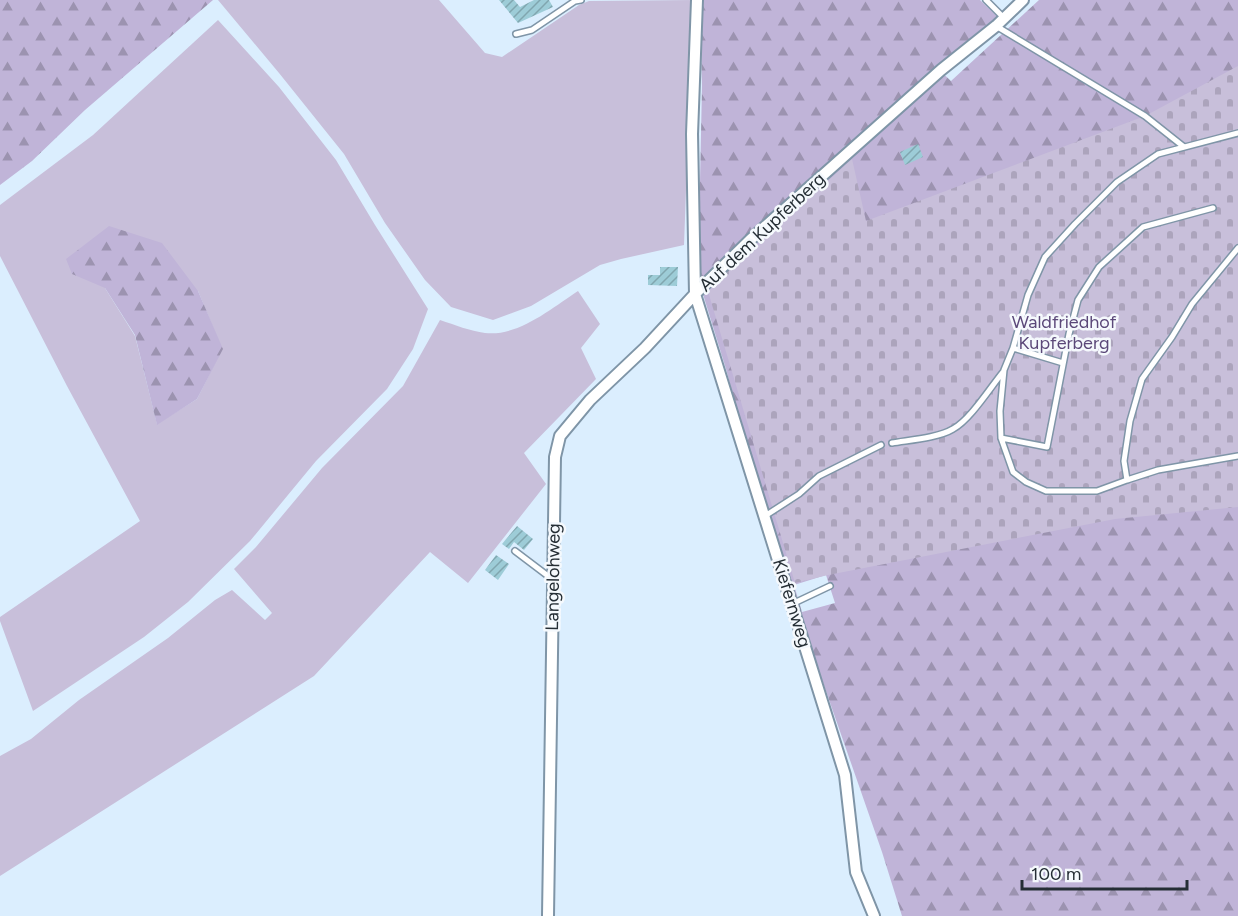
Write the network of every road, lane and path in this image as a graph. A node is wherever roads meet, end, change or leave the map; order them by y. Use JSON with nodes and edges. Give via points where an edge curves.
{"nodes":[{"id":1,"x":577,"y":0,"type":"edge"},
{"id":2,"x":697,"y":0,"type":"edge"},
{"id":3,"x":986,"y":0,"type":"edge"},
{"id":4,"x":1023,"y":0,"type":"edge"},
{"id":5,"x":1000,"y":22,"type":"junction"},
{"id":6,"x":516,"y":34,"type":"dead end"},
{"id":7,"x":1238,"y":133,"type":"edge"},
{"id":8,"x":1184,"y":147,"type":"junction"},
{"id":9,"x":1213,"y":208,"type":"dead end"},
{"id":10,"x":1238,"y":248,"type":"edge"},
{"id":11,"x":695,"y":294,"type":"junction"},
{"id":12,"x":1013,"y":348,"type":"junction"},
{"id":13,"x":1064,"y":363,"type":"junction"},
{"id":14,"x":1004,"y":370,"type":"junction"},
{"id":15,"x":1001,"y":438,"type":"junction"},
{"id":16,"x":892,"y":443,"type":"dead end"},
{"id":17,"x":881,"y":445,"type":"dead end"},
{"id":18,"x":1238,"y":456,"type":"edge"},
{"id":19,"x":1127,"y":480,"type":"junction"},
{"id":20,"x":765,"y":516,"type":"junction"},
{"id":21,"x":515,"y":551,"type":"dead end"},
{"id":22,"x":554,"y":580,"type":"junction"},
{"id":23,"x":830,"y":586,"type":"dead end"},
{"id":24,"x":792,"y":604,"type":"junction"},
{"id":25,"x":548,"y":916,"type":"edge"},
{"id":26,"x":874,"y":916,"type":"edge"}],
"edges":[{"from":1,"to":6,"type":"lane","via":[[532,30]]},
{"from":2,"to":11,"type":"street","name":"Auf dem Kupferberg","via":[[692,134]]},
{"from":3,"to":5,"type":"lane"},
{"from":4,"to":5,"type":"street","name":"Auf dem Kupferberg"},
{"from":5,"to":8,"type":"lane","via":[[1145,116]]},
{"from":5,"to":11,"type":"street","name":"Auf dem Kupferberg","via":[[750,240]]},
{"from":7,"to":8,"type":"lane"},
{"from":8,"to":12,"type":"lane","via":[[1158,154],[1117,182],[1045,257],[1028,295]]},
{"from":9,"to":13,"type":"lane","via":[[1143,227],[1099,267],[1078,300]]},
{"from":10,"to":19,"type":"lane","via":[[1192,304],[1142,379],[1124,461]]},
{"from":11,"to":20,"type":"street","name":"Kiefernweg"},
{"from":11,"to":22,"type":"street","name":"Langelohweg","via":[[590,400],[560,436],[555,457]]},
{"from":12,"to":13,"type":"lane"},
{"from":12,"to":14,"type":"lane"},
{"from":13,"to":15,"type":"lane","via":[[1047,447]]},
{"from":14,"to":15,"type":"lane"},
{"from":14,"to":16,"type":"lane","via":[[972,413],[953,429]]},
{"from":15,"to":19,"type":"lane","via":[[1013,472],[1046,491],[1097,491]]},
{"from":17,"to":20,"type":"lane","via":[[819,476]]},
{"from":18,"to":19,"type":"lane","via":[[1158,470]]},
{"from":20,"to":24,"type":"street","name":"Kiefernweg"},
{"from":21,"to":22,"type":"lane"},
{"from":22,"to":25,"type":"street","name":"Langelohweg"},
{"from":23,"to":24,"type":"lane"},
{"from":24,"to":26,"type":"street","name":"Kiefernweg","via":[[845,775],[856,872]]}]}
